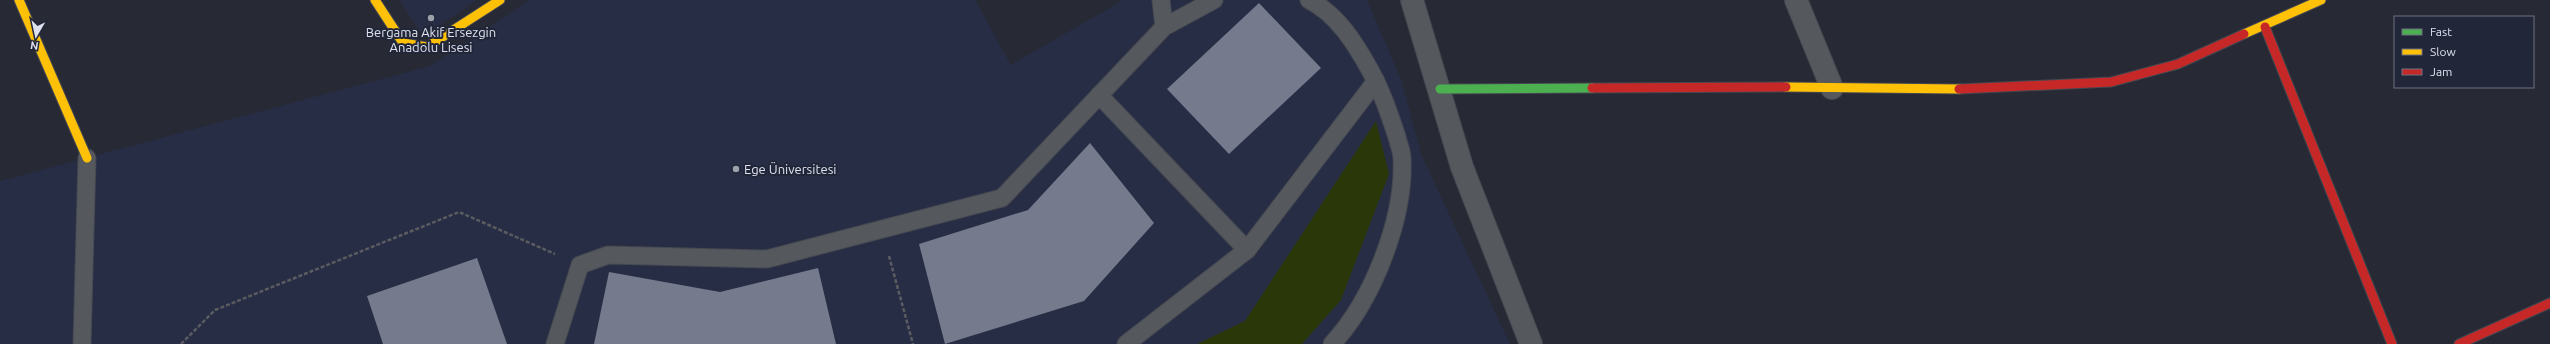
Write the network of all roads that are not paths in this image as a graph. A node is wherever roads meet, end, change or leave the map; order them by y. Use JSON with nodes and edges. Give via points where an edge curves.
{"nodes":[{"id":1,"x":18,"y":0,"type":"edge"},
{"id":2,"x":375,"y":0,"type":"edge"},
{"id":3,"x":500,"y":0,"type":"edge"},
{"id":4,"x":1161,"y":0,"type":"edge"},
{"id":5,"x":1214,"y":0,"type":"edge"},
{"id":6,"x":1309,"y":0,"type":"edge"},
{"id":7,"x":1412,"y":0,"type":"edge"},
{"id":8,"x":1796,"y":0,"type":"edge"},
{"id":9,"x":2321,"y":0,"type":"edge"},
{"id":10,"x":1164,"y":27,"type":"junction"},
{"id":11,"x":2265,"y":27,"type":"junction"},
{"id":12,"x":1376,"y":81,"type":"junction"},
{"id":13,"x":1832,"y":88,"type":"junction"},
{"id":14,"x":1440,"y":89,"type":"junction"},
{"id":15,"x":1099,"y":95,"type":"junction"},
{"id":16,"x":87,"y":158,"type":"joint"},
{"id":17,"x":1247,"y":250,"type":"junction"},
{"id":18,"x":2550,"y":303,"type":"edge"},
{"id":19,"x":82,"y":344,"type":"edge"},
{"id":20,"x":555,"y":344,"type":"edge"},
{"id":21,"x":1126,"y":344,"type":"edge"},
{"id":22,"x":1332,"y":344,"type":"edge"},
{"id":23,"x":1531,"y":344,"type":"edge"},
{"id":24,"x":2392,"y":344,"type":"edge"},
{"id":25,"x":2459,"y":344,"type":"edge"}],
"edges":[{"from":1,"to":16,"type":"street"},
{"from":2,"to":3,"type":"street","via":[[403,43],[428,47]]},
{"from":4,"to":10,"type":"lane"},
{"from":5,"to":10,"type":"lane"},
{"from":6,"to":12,"type":"lane","via":[[1325,8],[1358,48]]},
{"from":7,"to":14,"type":"street"},
{"from":8,"to":13,"type":"street"},
{"from":9,"to":11,"type":"street"},
{"from":10,"to":15,"type":"lane"},
{"from":11,"to":13,"type":"street","via":[[2178,64],[2111,82],[1941,90]]},
{"from":11,"to":24,"type":"street"},
{"from":12,"to":17,"type":"lane"},
{"from":12,"to":22,"type":"lane","via":[[1385,98],[1402,156],[1399,208],[1378,269],[1350,325]]},
{"from":13,"to":14,"type":"street"},
{"from":14,"to":23,"type":"street","via":[[1462,167]]},
{"from":15,"to":17,"type":"lane"},
{"from":15,"to":20,"type":"lane","via":[[1002,198],[767,259],[608,255],[580,265]]},
{"from":16,"to":19,"type":"lane"},
{"from":17,"to":21,"type":"lane"},
{"from":18,"to":25,"type":"street"}]}
